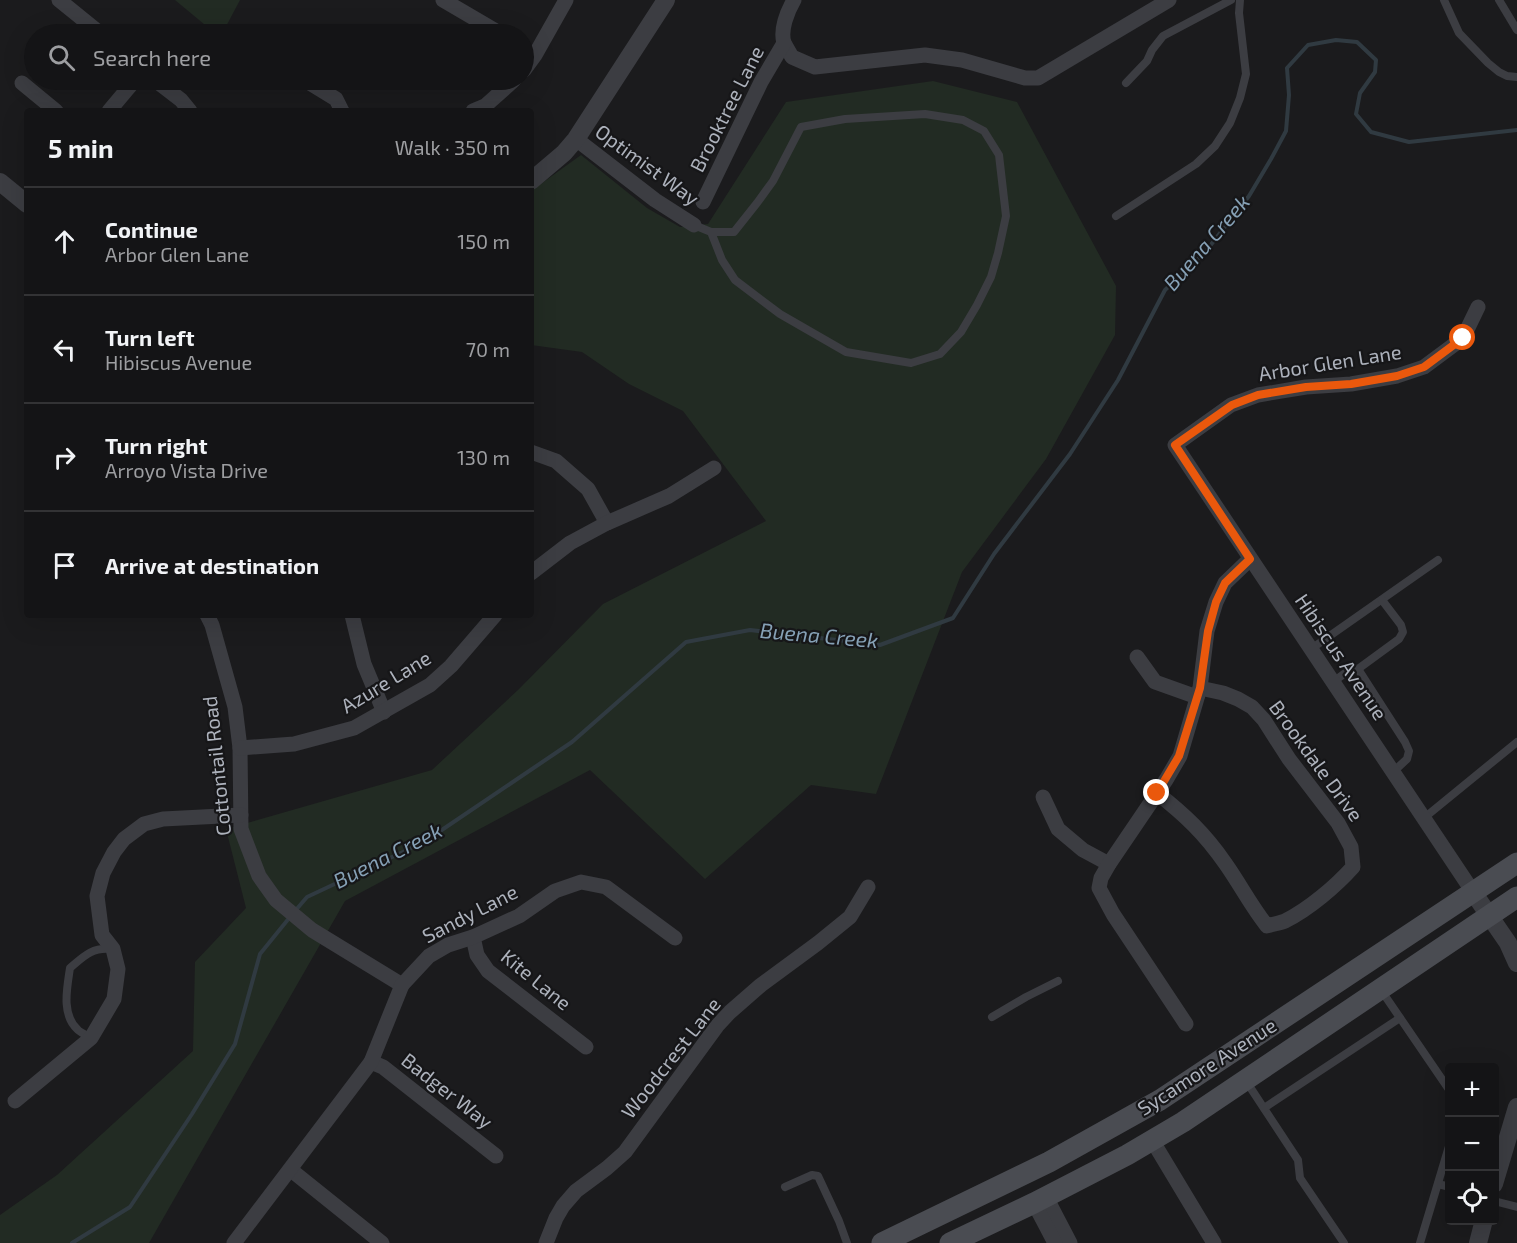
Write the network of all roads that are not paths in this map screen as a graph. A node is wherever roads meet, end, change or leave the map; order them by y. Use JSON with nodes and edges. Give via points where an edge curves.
{"nodes":[{"id":1,"x":60,"y":0,"type":"edge"},
{"id":2,"x":442,"y":0,"type":"edge"},
{"id":3,"x":566,"y":0,"type":"edge"},
{"id":4,"x":666,"y":0,"type":"edge"},
{"id":5,"x":794,"y":0,"type":"edge"},
{"id":6,"x":1169,"y":0,"type":"edge"},
{"id":7,"x":1231,"y":0,"type":"edge"},
{"id":8,"x":1240,"y":0,"type":"edge"},
{"id":9,"x":1444,"y":0,"type":"edge"},
{"id":10,"x":1499,"y":0,"type":"edge"},
{"id":11,"x":89,"y":24,"type":"edge"},
{"id":12,"x":484,"y":24,"type":"edge"},
{"id":13,"x":1517,"y":30,"type":"edge"},
{"id":14,"x":784,"y":43,"type":"junction"},
{"id":15,"x":534,"y":44,"type":"edge"},
{"id":16,"x":1517,"y":77,"type":"edge"},
{"id":17,"x":1126,"y":82,"type":"dead end"},
{"id":18,"x":30,"y":90,"type":"edge"},
{"id":19,"x":127,"y":90,"type":"edge"},
{"id":20,"x":168,"y":90,"type":"edge"},
{"id":21,"x":322,"y":90,"type":"edge"},
{"id":22,"x":503,"y":90,"type":"edge"},
{"id":23,"x":52,"y":108,"type":"edge"},
{"id":24,"x":112,"y":108,"type":"edge"},
{"id":25,"x":187,"y":108,"type":"edge"},
{"id":26,"x":340,"y":108,"type":"edge"},
{"id":27,"x":480,"y":108,"type":"edge"},
{"id":28,"x":576,"y":139,"type":"junction"},
{"id":29,"x":534,"y":178,"type":"edge"},
{"id":30,"x":0,"y":182,"type":"edge"},
{"id":31,"x":24,"y":202,"type":"edge"},
{"id":32,"x":703,"y":202,"type":"dead end"},
{"id":33,"x":1116,"y":216,"type":"dead end"},
{"id":34,"x":694,"y":225,"type":"joint"},
{"id":35,"x":711,"y":232,"type":"junction"},
{"id":36,"x":1478,"y":308,"type":"dead end"},
{"id":37,"x":1175,"y":445,"type":"joint"},
{"id":38,"x":534,"y":453,"type":"edge"},
{"id":39,"x":714,"y":468,"type":"dead end"},
{"id":40,"x":607,"y":523,"type":"junction"},
{"id":41,"x":1250,"y":559,"type":"junction"},
{"id":42,"x":1438,"y":560,"type":"dead end"},
{"id":43,"x":534,"y":571,"type":"edge"},
{"id":44,"x":1382,"y":600,"type":"junction"},
{"id":45,"x":208,"y":618,"type":"edge"},
{"id":46,"x":353,"y":618,"type":"edge"},
{"id":47,"x":492,"y":618,"type":"edge"},
{"id":48,"x":1311,"y":649,"type":"junction"},
{"id":49,"x":1137,"y":657,"type":"dead end"},
{"id":50,"x":1358,"y":669,"type":"junction"},
{"id":51,"x":1333,"y":682,"type":"junction"},
{"id":52,"x":1198,"y":692,"type":"junction"},
{"id":53,"x":384,"y":712,"type":"junction"},
{"id":54,"x":1517,"y":742,"type":"edge"},
{"id":55,"x":240,"y":748,"type":"junction"},
{"id":56,"x":1393,"y":772,"type":"junction"},
{"id":57,"x":1157,"y":793,"type":"junction"},
{"id":58,"x":1043,"y":797,"type":"dead end"},
{"id":59,"x":241,"y":814,"type":"junction"},
{"id":60,"x":1424,"y":818,"type":"junction"},
{"id":61,"x":1517,"y":863,"type":"edge"},
{"id":62,"x":1109,"y":864,"type":"junction"},
{"id":63,"x":868,"y":886,"type":"dead end"},
{"id":64,"x":1473,"y":892,"type":"junction"},
{"id":65,"x":1517,"y":897,"type":"edge"},
{"id":66,"x":1489,"y":915,"type":"junction"},
{"id":67,"x":473,"y":937,"type":"junction"},
{"id":68,"x":675,"y":938,"type":"dead end"},
{"id":69,"x":113,"y":949,"type":"junction"},
{"id":70,"x":1517,"y":963,"type":"edge"},
{"id":71,"x":1058,"y":981,"type":"dead end"},
{"id":72,"x":402,"y":985,"type":"junction"},
{"id":73,"x":1380,"y":989,"type":"junction"},
{"id":74,"x":992,"y":1017,"type":"dead end"},
{"id":75,"x":1400,"y":1018,"type":"junction"},
{"id":76,"x":1186,"y":1024,"type":"dead end"},
{"id":77,"x":91,"y":1038,"type":"junction"},
{"id":78,"x":586,"y":1047,"type":"dead end"},
{"id":79,"x":371,"y":1062,"type":"junction"},
{"id":80,"x":1245,"y":1080,"type":"junction"},
{"id":81,"x":1445,"y":1085,"type":"edge"},
{"id":82,"x":15,"y":1101,"type":"dead end"},
{"id":83,"x":1517,"y":1107,"type":"edge"},
{"id":84,"x":1264,"y":1108,"type":"junction"},
{"id":85,"x":1152,"y":1140,"type":"junction"},
{"id":86,"x":496,"y":1155,"type":"dead end"},
{"id":87,"x":1445,"y":1158,"type":"edge"},
{"id":88,"x":291,"y":1170,"type":"junction"},
{"id":89,"x":1498,"y":1171,"type":"edge"},
{"id":90,"x":1438,"y":1184,"type":"junction"},
{"id":91,"x":1445,"y":1186,"type":"edge"},
{"id":92,"x":785,"y":1188,"type":"dead end"},
{"id":93,"x":1040,"y":1200,"type":"junction"},
{"id":94,"x":1499,"y":1202,"type":"edge"},
{"id":95,"x":1517,"y":1207,"type":"edge"},
{"id":96,"x":1483,"y":1225,"type":"edge"},
{"id":97,"x":234,"y":1243,"type":"edge"},
{"id":98,"x":382,"y":1243,"type":"edge"},
{"id":99,"x":546,"y":1243,"type":"edge"},
{"id":100,"x":847,"y":1243,"type":"edge"},
{"id":101,"x":882,"y":1243,"type":"edge"},
{"id":102,"x":950,"y":1243,"type":"edge"},
{"id":103,"x":1054,"y":1243,"type":"edge"},
{"id":104,"x":1070,"y":1243,"type":"edge"},
{"id":105,"x":1214,"y":1243,"type":"edge"},
{"id":106,"x":1344,"y":1243,"type":"edge"},
{"id":107,"x":1420,"y":1243,"type":"edge"},
{"id":108,"x":1478,"y":1243,"type":"edge"}],
"edges":[{"from":1,"to":11,"type":"street"},
{"from":2,"to":12,"type":"street"},
{"from":3,"to":15,"type":"street"},
{"from":4,"to":28,"type":"street"},
{"from":5,"to":14,"type":"street","name":"Brooktree Lane","via":[[782,36]]},
{"from":6,"to":14,"type":"street","via":[[1038,78],[925,55],[815,67],[792,57]]},
{"from":7,"to":17,"type":"lane","via":[[1163,36],[1147,61]]},
{"from":8,"to":33,"type":"lane","via":[[1246,74],[1230,123],[1215,146],[1196,164]]},
{"from":9,"to":16,"type":"lane","via":[[1459,33],[1499,72]]},
{"from":10,"to":13,"type":"lane"},
{"from":14,"to":32,"type":"street","name":"Brooktree Lane"},
{"from":18,"to":23,"type":"street"},
{"from":19,"to":24,"type":"street"},
{"from":20,"to":25,"type":"street"},
{"from":21,"to":26,"type":"street","via":[[336,99]]},
{"from":22,"to":27,"type":"street"},
{"from":28,"to":29,"type":"street"},
{"from":28,"to":34,"type":"street","name":"Optimist Way"},
{"from":30,"to":31,"type":"street"},
{"from":34,"to":35,"type":"lane"},
{"from":35,"to":35,"type":"lane","via":[[735,280],[780,314],[846,352],[911,363],[940,354],[961,332],[991,277],[1006,216],[999,154],[984,131],[963,120],[925,114],[845,119],[801,127],[773,181],[734,231]]},
{"from":36,"to":37,"type":"street","name":"Arbor Glen Lane","via":[[1463,338],[1424,367],[1351,384],[1258,395],[1232,405]]},
{"from":37,"to":41,"type":"street","name":"Hibiscus Avenue"},
{"from":38,"to":40,"type":"street","via":[[556,461],[588,489]]},
{"from":39,"to":40,"type":"street","via":[[669,496]]},
{"from":40,"to":43,"type":"street","via":[[570,543]]},
{"from":41,"to":48,"type":"street","name":"Hibiscus Avenue"},
{"from":41,"to":52,"type":"street","via":[[1225,583],[1216,602]]},
{"from":42,"to":44,"type":"lane"},
{"from":44,"to":48,"type":"lane"},
{"from":44,"to":50,"type":"lane","via":[[1403,632]]},
{"from":45,"to":55,"type":"street","name":"Cottontail Road","via":[[235,707]]},
{"from":46,"to":53,"type":"street","via":[[364,664]]},
{"from":47,"to":53,"type":"street","name":"Azure Lane","via":[[430,685]]},
{"from":48,"to":51,"type":"street","name":"Hibiscus Avenue"},
{"from":49,"to":52,"type":"street","via":[[1155,682]]},
{"from":50,"to":51,"type":"lane","via":[[1352,668]]},
{"from":50,"to":56,"type":"lane","via":[[1409,751],[1407,759]]},
{"from":51,"to":56,"type":"street","name":"Hibiscus Avenue"},
{"from":52,"to":57,"type":"street","via":[[1179,756]]},
{"from":52,"to":57,"type":"street","name":"Brookdale Drive","via":[[1224,693],[1252,707],[1264,720],[1338,823],[1351,847],[1353,867],[1318,899],[1284,921],[1267,926],[1196,826]]},
{"from":53,"to":55,"type":"street","name":"Azure Lane","via":[[354,728],[294,744]]},
{"from":54,"to":60,"type":"lane"},
{"from":55,"to":59,"type":"street","name":"Cottontail Road"},
{"from":56,"to":60,"type":"street","name":"Hibiscus Avenue"},
{"from":57,"to":62,"type":"street"},
{"from":58,"to":62,"type":"street","via":[[1058,829],[1083,850]]},
{"from":59,"to":69,"type":"street","via":[[163,819],[144,824],[124,839],[103,873],[97,896],[102,935]]},
{"from":59,"to":72,"type":"street","name":"Cottontail Road","via":[[241,829],[259,876],[276,900],[312,930]]},
{"from":60,"to":64,"type":"street","name":"Hibiscus Avenue"},
{"from":61,"to":64,"type":"main road","name":"Sycamore Avenue"},
{"from":62,"to":76,"type":"street","via":[[1099,888]]},
{"from":63,"to":99,"type":"street","name":"Woodcrest Lane","via":[[850,917],[761,985],[717,1026],[625,1152],[563,1206]]},
{"from":64,"to":66,"type":"street"},
{"from":64,"to":101,"type":"main road","name":"Sycamore Avenue","via":[[1160,1100],[1049,1162]]},
{"from":65,"to":66,"type":"main road","name":"Sycamore Avenue"},
{"from":66,"to":70,"type":"street"},
{"from":66,"to":73,"type":"main road","name":"Sycamore Avenue"},
{"from":67,"to":68,"type":"street","name":"Sandy Lane","via":[[519,916],[555,891],[581,882],[606,887]]},
{"from":67,"to":72,"type":"street","name":"Sandy Lane","via":[[429,956]]},
{"from":67,"to":78,"type":"street","name":"Kite Lane","via":[[477,955],[488,971]]},
{"from":69,"to":77,"type":"street","via":[[118,969],[114,999]]},
{"from":69,"to":77,"type":"lane","via":[[88,952],[69,968],[67,1015],[77,1030]]},
{"from":71,"to":74,"type":"lane"},
{"from":72,"to":79,"type":"street","name":"Sandy Lane"},
{"from":73,"to":75,"type":"lane"},
{"from":73,"to":80,"type":"main road","name":"Sycamore Avenue"},
{"from":75,"to":81,"type":"lane"},
{"from":75,"to":84,"type":"lane"},
{"from":77,"to":82,"type":"street"},
{"from":79,"to":86,"type":"street","name":"Badger Way","via":[[383,1067]]},
{"from":79,"to":88,"type":"street","name":"Sandy Lane"},
{"from":80,"to":84,"type":"lane"},
{"from":80,"to":85,"type":"main road","name":"Sycamore Avenue"},
{"from":83,"to":89,"type":"street"},
{"from":84,"to":106,"type":"lane","via":[[1298,1160],[1300,1178]]},
{"from":85,"to":93,"type":"main road","name":"Sycamore Avenue"},
{"from":85,"to":105,"type":"street"},
{"from":87,"to":90,"type":"lane"},
{"from":88,"to":97,"type":"street","name":"Sandy Lane"},
{"from":88,"to":98,"type":"street"},
{"from":90,"to":91,"type":"lane"},
{"from":90,"to":107,"type":"lane"},
{"from":92,"to":100,"type":"lane","via":[[818,1176]]},
{"from":93,"to":102,"type":"main road","name":"Sycamore Avenue"},
{"from":93,"to":103,"type":"street"},
{"from":93,"to":104,"type":"street"},
{"from":94,"to":95,"type":"lane"},
{"from":96,"to":108,"type":"street"}]}
